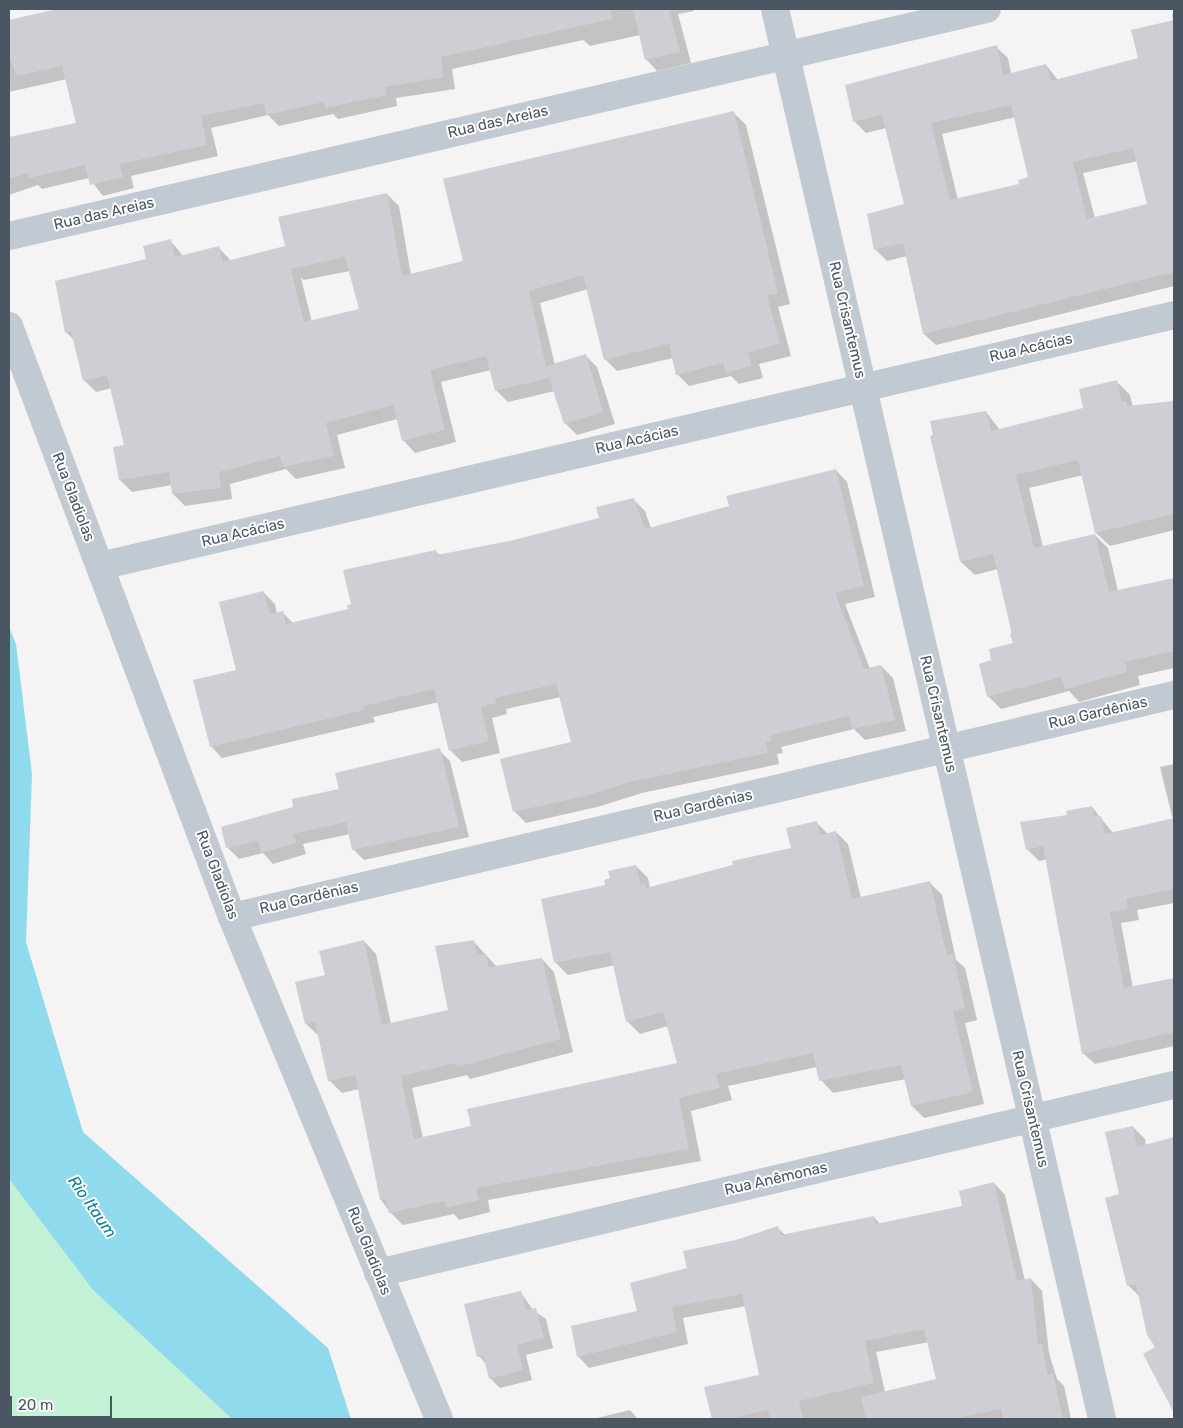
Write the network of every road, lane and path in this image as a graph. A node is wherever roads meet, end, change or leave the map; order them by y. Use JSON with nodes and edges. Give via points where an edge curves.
{"nodes":[{"id":1,"x":775,"y":9,"type":"edge"},
{"id":2,"x":987,"y":9,"type":"edge"},
{"id":3,"x":786,"y":56,"type":"junction"},
{"id":4,"x":9,"y":236,"type":"edge"},
{"id":5,"x":1174,"y":315,"type":"edge"},
{"id":6,"x":9,"y":326,"type":"edge"},
{"id":7,"x":863,"y":388,"type":"junction"},
{"id":8,"x":100,"y":566,"type":"junction"},
{"id":9,"x":1174,"y":694,"type":"edge"},
{"id":10,"x":946,"y":748,"type":"junction"},
{"id":11,"x":232,"y":917,"type":"junction"},
{"id":12,"x":1174,"y":1085,"type":"edge"},
{"id":13,"x":1032,"y":1119,"type":"junction"},
{"id":14,"x":378,"y":1272,"type":"junction"},
{"id":15,"x":439,"y":1419,"type":"edge"},
{"id":16,"x":1102,"y":1419,"type":"edge"}],
"edges":[{"from":1,"to":3,"type":"street","name":"Rua Crisantemus"},
{"from":2,"to":3,"type":"street","name":"Rua das Areias"},
{"from":3,"to":4,"type":"street","name":"Rua das Areias"},
{"from":3,"to":7,"type":"street","name":"Rua Crisantemus"},
{"from":5,"to":7,"type":"street","name":"Rua Acácias"},
{"from":6,"to":8,"type":"street","name":"Rua Gladiolas"},
{"from":7,"to":8,"type":"street","name":"Rua Acácias"},
{"from":7,"to":10,"type":"street","name":"Rua Crisantemus"},
{"from":8,"to":11,"type":"street","name":"Rua Gladiolas"},
{"from":9,"to":10,"type":"street","name":"Rua Gardênias"},
{"from":10,"to":11,"type":"street","name":"Rua Gardênias"},
{"from":10,"to":13,"type":"street","name":"Rua Crisantemus"},
{"from":11,"to":14,"type":"street","name":"Rua Gladiolas"},
{"from":12,"to":13,"type":"street","name":"Rua Anêmonas"},
{"from":13,"to":14,"type":"street","name":"Rua Anêmonas"},
{"from":13,"to":16,"type":"street","name":"Rua Crisantemus"},
{"from":14,"to":15,"type":"street","name":"Rua Gladiolas"}]}
